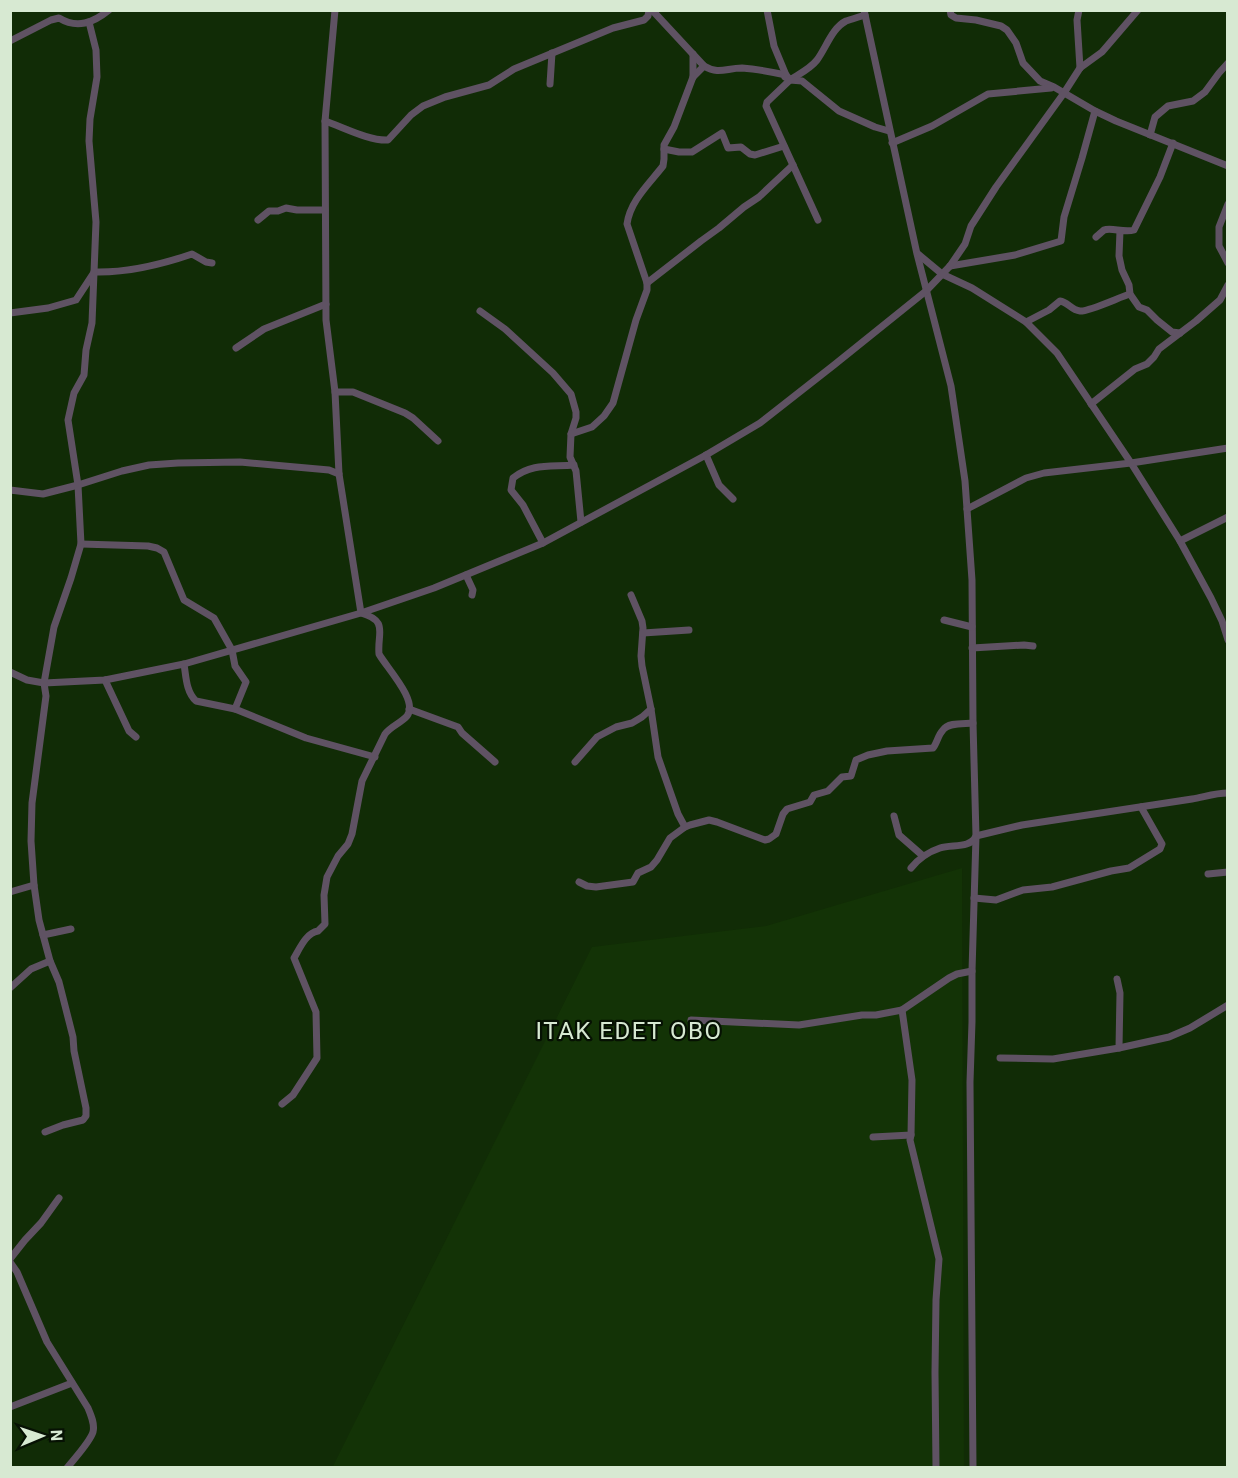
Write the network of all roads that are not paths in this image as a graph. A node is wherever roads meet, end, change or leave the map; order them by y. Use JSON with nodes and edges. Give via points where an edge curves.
{"nodes":[{"id":1,"x":55,"y":10,"type":"edge"},
{"id":2,"x":109,"y":10,"type":"edge"},
{"id":3,"x":335,"y":10,"type":"edge"},
{"id":4,"x":651,"y":10,"type":"edge"},
{"id":5,"x":767,"y":10,"type":"edge"},
{"id":6,"x":950,"y":10,"type":"edge"},
{"id":7,"x":1079,"y":10,"type":"edge"},
{"id":8,"x":1138,"y":10,"type":"edge"},
{"id":9,"x":864,"y":13,"type":"edge"},
{"id":10,"x":51,"y":20,"type":"junction"},
{"id":11,"x":89,"y":22,"type":"junction"},
{"id":12,"x":10,"y":41,"type":"edge"},
{"id":13,"x":552,"y":53,"type":"junction"},
{"id":14,"x":693,"y":54,"type":"junction"},
{"id":15,"x":1227,"y":63,"type":"edge"},
{"id":16,"x":704,"y":66,"type":"junction"},
{"id":17,"x":1080,"y":68,"type":"junction"},
{"id":18,"x":693,"y":77,"type":"junction"},
{"id":19,"x":788,"y":77,"type":"junction"},
{"id":20,"x":550,"y":84,"type":"dead end"},
{"id":21,"x":1054,"y":87,"type":"junction"},
{"id":22,"x":1064,"y":93,"type":"junction"},
{"id":23,"x":1095,"y":111,"type":"junction"},
{"id":24,"x":325,"y":121,"type":"junction"},
{"id":25,"x":889,"y":131,"type":"junction"},
{"id":26,"x":1150,"y":135,"type":"junction"},
{"id":27,"x":892,"y":143,"type":"junction"},
{"id":28,"x":1173,"y":143,"type":"junction"},
{"id":29,"x":784,"y":146,"type":"junction"},
{"id":30,"x":664,"y":149,"type":"junction"},
{"id":31,"x":793,"y":165,"type":"junction"},
{"id":32,"x":1227,"y":166,"type":"edge"},
{"id":33,"x":1227,"y":204,"type":"edge"},
{"id":34,"x":325,"y":210,"type":"junction"},
{"id":35,"x":258,"y":220,"type":"dead end"},
{"id":36,"x":818,"y":220,"type":"dead end"},
{"id":37,"x":1120,"y":231,"type":"junction"},
{"id":38,"x":1096,"y":237,"type":"dead end"},
{"id":39,"x":917,"y":254,"type":"junction"},
{"id":40,"x":212,"y":263,"type":"dead end"},
{"id":41,"x":1227,"y":263,"type":"edge"},
{"id":42,"x":950,"y":266,"type":"junction"},
{"id":43,"x":94,"y":272,"type":"junction"},
{"id":44,"x":942,"y":274,"type":"junction"},
{"id":45,"x":647,"y":283,"type":"junction"},
{"id":46,"x":1227,"y":285,"type":"edge"},
{"id":47,"x":926,"y":291,"type":"junction"},
{"id":48,"x":1130,"y":294,"type":"junction"},
{"id":49,"x":326,"y":304,"type":"junction"},
{"id":50,"x":480,"y":311,"type":"dead end"},
{"id":51,"x":10,"y":313,"type":"edge"},
{"id":52,"x":1026,"y":322,"type":"junction"},
{"id":53,"x":1180,"y":333,"type":"junction"},
{"id":54,"x":236,"y":348,"type":"dead end"},
{"id":55,"x":335,"y":392,"type":"junction"},
{"id":56,"x":1091,"y":404,"type":"junction"},
{"id":57,"x":571,"y":434,"type":"junction"},
{"id":58,"x":438,"y":441,"type":"dead end"},
{"id":59,"x":1227,"y":448,"type":"edge"},
{"id":60,"x":706,"y":454,"type":"junction"},
{"id":61,"x":1131,"y":463,"type":"junction"},
{"id":62,"x":574,"y":465,"type":"junction"},
{"id":63,"x":339,"y":474,"type":"junction"},
{"id":64,"x":78,"y":485,"type":"junction"},
{"id":65,"x":10,"y":490,"type":"edge"},
{"id":66,"x":734,"y":499,"type":"dead end"},
{"id":67,"x":967,"y":508,"type":"junction"},
{"id":68,"x":1227,"y":517,"type":"edge"},
{"id":69,"x":580,"y":522,"type":"junction"},
{"id":70,"x":1180,"y":541,"type":"junction"},
{"id":71,"x":543,"y":543,"type":"junction"},
{"id":72,"x":81,"y":544,"type":"junction"},
{"id":73,"x":466,"y":575,"type":"junction"},
{"id":74,"x":472,"y":595,"type":"dead end"},
{"id":75,"x":631,"y":595,"type":"dead end"},
{"id":76,"x":362,"y":613,"type":"junction"},
{"id":77,"x":944,"y":620,"type":"dead end"},
{"id":78,"x":972,"y":627,"type":"junction"},
{"id":79,"x":689,"y":630,"type":"dead end"},
{"id":80,"x":644,"y":633,"type":"junction"},
{"id":81,"x":1227,"y":640,"type":"edge"},
{"id":82,"x":1033,"y":646,"type":"dead end"},
{"id":83,"x":972,"y":648,"type":"junction"},
{"id":84,"x":232,"y":650,"type":"junction"},
{"id":85,"x":184,"y":664,"type":"junction"},
{"id":86,"x":10,"y":672,"type":"edge"},
{"id":87,"x":105,"y":680,"type":"junction"},
{"id":88,"x":44,"y":683,"type":"junction"},
{"id":89,"x":235,"y":709,"type":"junction"},
{"id":90,"x":410,"y":709,"type":"junction"},
{"id":91,"x":651,"y":709,"type":"junction"},
{"id":92,"x":973,"y":723,"type":"junction"},
{"id":93,"x":136,"y":737,"type":"dead end"},
{"id":94,"x":375,"y":757,"type":"junction"},
{"id":95,"x":495,"y":762,"type":"dead end"},
{"id":96,"x":575,"y":762,"type":"dead end"},
{"id":97,"x":1227,"y":793,"type":"edge"},
{"id":98,"x":1141,"y":807,"type":"junction"},
{"id":99,"x":894,"y":816,"type":"dead end"},
{"id":100,"x":685,"y":827,"type":"junction"},
{"id":101,"x":976,"y":836,"type":"junction"},
{"id":102,"x":923,"y":856,"type":"junction"},
{"id":103,"x":911,"y":868,"type":"dead end"},
{"id":104,"x":1227,"y":872,"type":"edge"},
{"id":105,"x":1208,"y":874,"type":"dead end"},
{"id":106,"x":579,"y":882,"type":"dead end"},
{"id":107,"x":34,"y":885,"type":"junction"},
{"id":108,"x":10,"y":892,"type":"edge"},
{"id":109,"x":974,"y":898,"type":"junction"},
{"id":110,"x":71,"y":929,"type":"dead end"},
{"id":111,"x":43,"y":934,"type":"junction"},
{"id":112,"x":50,"y":962,"type":"junction"},
{"id":113,"x":972,"y":971,"type":"junction"},
{"id":114,"x":1117,"y":980,"type":"dead end"},
{"id":115,"x":10,"y":988,"type":"edge"},
{"id":116,"x":1227,"y":1005,"type":"edge"},
{"id":117,"x":902,"y":1010,"type":"junction"},
{"id":118,"x":691,"y":1020,"type":"dead end"},
{"id":119,"x":1119,"y":1048,"type":"junction"},
{"id":120,"x":999,"y":1058,"type":"dead end"},
{"id":121,"x":282,"y":1104,"type":"dead end"},
{"id":122,"x":45,"y":1132,"type":"dead end"},
{"id":123,"x":911,"y":1136,"type":"junction"},
{"id":124,"x":873,"y":1137,"type":"dead end"},
{"id":125,"x":59,"y":1198,"type":"dead end"},
{"id":126,"x":10,"y":1261,"type":"edge"},
{"id":127,"x":72,"y":1383,"type":"junction"},
{"id":128,"x":10,"y":1407,"type":"edge"},
{"id":129,"x":67,"y":1467,"type":"edge"},
{"id":130,"x":936,"y":1467,"type":"edge"},
{"id":131,"x":974,"y":1467,"type":"edge"}],
"edges":[{"from":1,"to":10,"type":"street"},
{"from":2,"to":11,"type":"street"},
{"from":3,"to":24,"type":"street"},
{"from":4,"to":13,"type":"street","via":[[644,20]]},
{"from":4,"to":14,"type":"street"},
{"from":5,"to":19,"type":"street","via":[[774,46]]},
{"from":6,"to":21,"type":"street","via":[[956,18],[1007,30],[1027,69]]},
{"from":7,"to":17,"type":"street"},
{"from":8,"to":17,"type":"street","via":[[1102,52]]},
{"from":9,"to":19,"type":"street","via":[[844,22],[811,66]]},
{"from":9,"to":25,"type":"street"},
{"from":10,"to":11,"type":"street"},
{"from":10,"to":12,"type":"street"},
{"from":11,"to":43,"type":"street","via":[[97,77],[89,141],[96,222]]},
{"from":13,"to":20,"type":"street"},
{"from":13,"to":24,"type":"street","via":[[489,85],[423,105],[388,140]]},
{"from":14,"to":16,"type":"street"},
{"from":14,"to":18,"type":"street"},
{"from":15,"to":26,"type":"street","via":[[1205,92],[1161,111]]},
{"from":16,"to":18,"type":"street"},
{"from":16,"to":19,"type":"street","via":[[719,71],[745,68]]},
{"from":17,"to":22,"type":"street"},
{"from":18,"to":30,"type":"street"},
{"from":19,"to":25,"type":"street","via":[[802,81],[839,111]]},
{"from":19,"to":29,"type":"street","via":[[766,104]]},
{"from":21,"to":22,"type":"street"},
{"from":21,"to":27,"type":"street","via":[[988,94],[932,126]]},
{"from":22,"to":23,"type":"street"},
{"from":22,"to":42,"type":"street","via":[[996,187]]},
{"from":23,"to":26,"type":"street"},
{"from":23,"to":42,"type":"street","via":[[1064,217],[1061,241],[1015,255]]},
{"from":24,"to":34,"type":"street"},
{"from":25,"to":27,"type":"street"},
{"from":26,"to":28,"type":"street"},
{"from":27,"to":39,"type":"street"},
{"from":28,"to":32,"type":"street"},
{"from":28,"to":37,"type":"street","via":[[1134,230]]},
{"from":29,"to":30,"type":"street","via":[[750,154],[741,147],[728,148],[722,133],[692,152]]},
{"from":29,"to":31,"type":"street"},
{"from":30,"to":45,"type":"street","via":[[663,166],[628,215],[627,225]]},
{"from":31,"to":36,"type":"street"},
{"from":31,"to":45,"type":"street","via":[[759,197]]},
{"from":33,"to":41,"type":"street","via":[[1219,227],[1219,246]]},
{"from":34,"to":35,"type":"street","via":[[286,208],[269,211]]},
{"from":34,"to":49,"type":"street"},
{"from":37,"to":38,"type":"street","via":[[1103,230]]},
{"from":37,"to":48,"type":"street","via":[[1119,256]]},
{"from":39,"to":44,"type":"street"},
{"from":39,"to":47,"type":"street"},
{"from":40,"to":43,"type":"street","via":[[192,254],[159,265],[115,273]]},
{"from":42,"to":44,"type":"street"},
{"from":43,"to":51,"type":"street","via":[[76,300]]},
{"from":43,"to":64,"type":"street","via":[[84,375],[74,393],[68,420]]},
{"from":44,"to":47,"type":"street"},
{"from":44,"to":52,"type":"street"},
{"from":45,"to":57,"type":"street","via":[[613,403],[592,427]]},
{"from":46,"to":53,"type":"street","via":[[1220,300]]},
{"from":47,"to":60,"type":"street","via":[[760,423]]},
{"from":47,"to":67,"type":"street","via":[[951,386]]},
{"from":48,"to":52,"type":"street","via":[[1088,311],[1070,308],[1060,301]]},
{"from":48,"to":53,"type":"street","via":[[1139,307],[1172,332]]},
{"from":49,"to":54,"type":"street","via":[[264,329]]},
{"from":49,"to":55,"type":"street"},
{"from":50,"to":57,"type":"street","via":[[505,329],[566,387],[576,412]]},
{"from":52,"to":56,"type":"street","via":[[1057,353]]},
{"from":53,"to":56,"type":"street","via":[[1147,364]]},
{"from":55,"to":58,"type":"street","via":[[353,392],[405,413]]},
{"from":55,"to":63,"type":"street"},
{"from":56,"to":61,"type":"street"},
{"from":57,"to":62,"type":"street","via":[[570,457]]},
{"from":59,"to":61,"type":"street"},
{"from":60,"to":66,"type":"street","via":[[719,485]]},
{"from":60,"to":69,"type":"street"},
{"from":61,"to":67,"type":"street","via":[[1026,478]]},
{"from":61,"to":70,"type":"street"},
{"from":62,"to":69,"type":"street"},
{"from":62,"to":71,"type":"street","via":[[532,467],[513,478],[511,490]]},
{"from":63,"to":64,"type":"street","via":[[251,463],[178,463],[149,465]]},
{"from":63,"to":76,"type":"street"},
{"from":64,"to":65,"type":"street","via":[[43,494]]},
{"from":64,"to":72,"type":"street"},
{"from":67,"to":78,"type":"street"},
{"from":68,"to":70,"type":"street"},
{"from":69,"to":71,"type":"street"},
{"from":70,"to":81,"type":"street","via":[[1222,621]]},
{"from":71,"to":73,"type":"street"},
{"from":72,"to":84,"type":"street","via":[[148,546],[164,552],[184,600],[214,618]]},
{"from":72,"to":88,"type":"street","via":[[54,627]]},
{"from":73,"to":74,"type":"street"},
{"from":73,"to":76,"type":"street"},
{"from":75,"to":80,"type":"street"},
{"from":76,"to":84,"type":"street"},
{"from":76,"to":90,"type":"street","via":[[379,623],[379,654],[407,697]]},
{"from":77,"to":78,"type":"street"},
{"from":78,"to":83,"type":"street"},
{"from":79,"to":80,"type":"street"},
{"from":80,"to":91,"type":"street","via":[[641,656]]},
{"from":82,"to":83,"type":"street"},
{"from":83,"to":92,"type":"street"},
{"from":84,"to":85,"type":"street"},
{"from":84,"to":89,"type":"street","via":[[246,682]]},
{"from":85,"to":87,"type":"street"},
{"from":85,"to":89,"type":"street","via":[[196,701]]},
{"from":86,"to":88,"type":"street"},
{"from":87,"to":88,"type":"street"},
{"from":87,"to":93,"type":"street","via":[[129,731]]},
{"from":88,"to":107,"type":"street","via":[[46,696],[32,803]]},
{"from":89,"to":94,"type":"street","via":[[306,738]]},
{"from":90,"to":94,"type":"street","via":[[387,731]]},
{"from":90,"to":95,"type":"street","via":[[459,727]]},
{"from":91,"to":96,"type":"street","via":[[632,723],[597,737]]},
{"from":91,"to":100,"type":"street","via":[[658,757]]},
{"from":92,"to":100,"type":"street","via":[[947,726],[933,748],[887,751],[856,760],[850,776],[842,777],[810,802],[787,809],[776,834],[769,839],[709,820]]},
{"from":92,"to":101,"type":"street"},
{"from":94,"to":121,"type":"street","via":[[362,781],[352,834],[327,877],[325,924],[306,938],[294,958],[316,1012],[317,1058],[293,1095]]},
{"from":97,"to":98,"type":"street"},
{"from":98,"to":101,"type":"street"},
{"from":98,"to":109,"type":"street","via":[[1162,844],[1129,868],[1023,890],[996,900]]},
{"from":99,"to":102,"type":"street","via":[[899,835]]},
{"from":100,"to":106,"type":"street","via":[[670,838],[657,860],[638,873],[633,882],[596,887]]},
{"from":101,"to":102,"type":"street","via":[[969,844],[939,848]]},
{"from":101,"to":109,"type":"street"},
{"from":102,"to":103,"type":"street"},
{"from":104,"to":105,"type":"street"},
{"from":107,"to":108,"type":"street"},
{"from":107,"to":111,"type":"street"},
{"from":109,"to":113,"type":"street"},
{"from":110,"to":111,"type":"street"},
{"from":111,"to":112,"type":"street"},
{"from":112,"to":115,"type":"street","via":[[31,969]]},
{"from":112,"to":122,"type":"street","via":[[73,1037],[86,1116]]},
{"from":113,"to":117,"type":"street","via":[[949,978]]},
{"from":113,"to":131,"type":"street"},
{"from":114,"to":119,"type":"street"},
{"from":116,"to":119,"type":"street","via":[[1169,1037]]},
{"from":117,"to":118,"type":"street","via":[[799,1025]]},
{"from":117,"to":123,"type":"street","via":[[912,1080]]},
{"from":119,"to":120,"type":"street","via":[[1053,1059]]},
{"from":123,"to":124,"type":"street"},
{"from":123,"to":130,"type":"street","via":[[939,1259]]},
{"from":125,"to":126,"type":"street"},
{"from":126,"to":127,"type":"street"},
{"from":127,"to":128,"type":"street"},
{"from":127,"to":129,"type":"street","via":[[88,1408],[93,1431]]}]}
